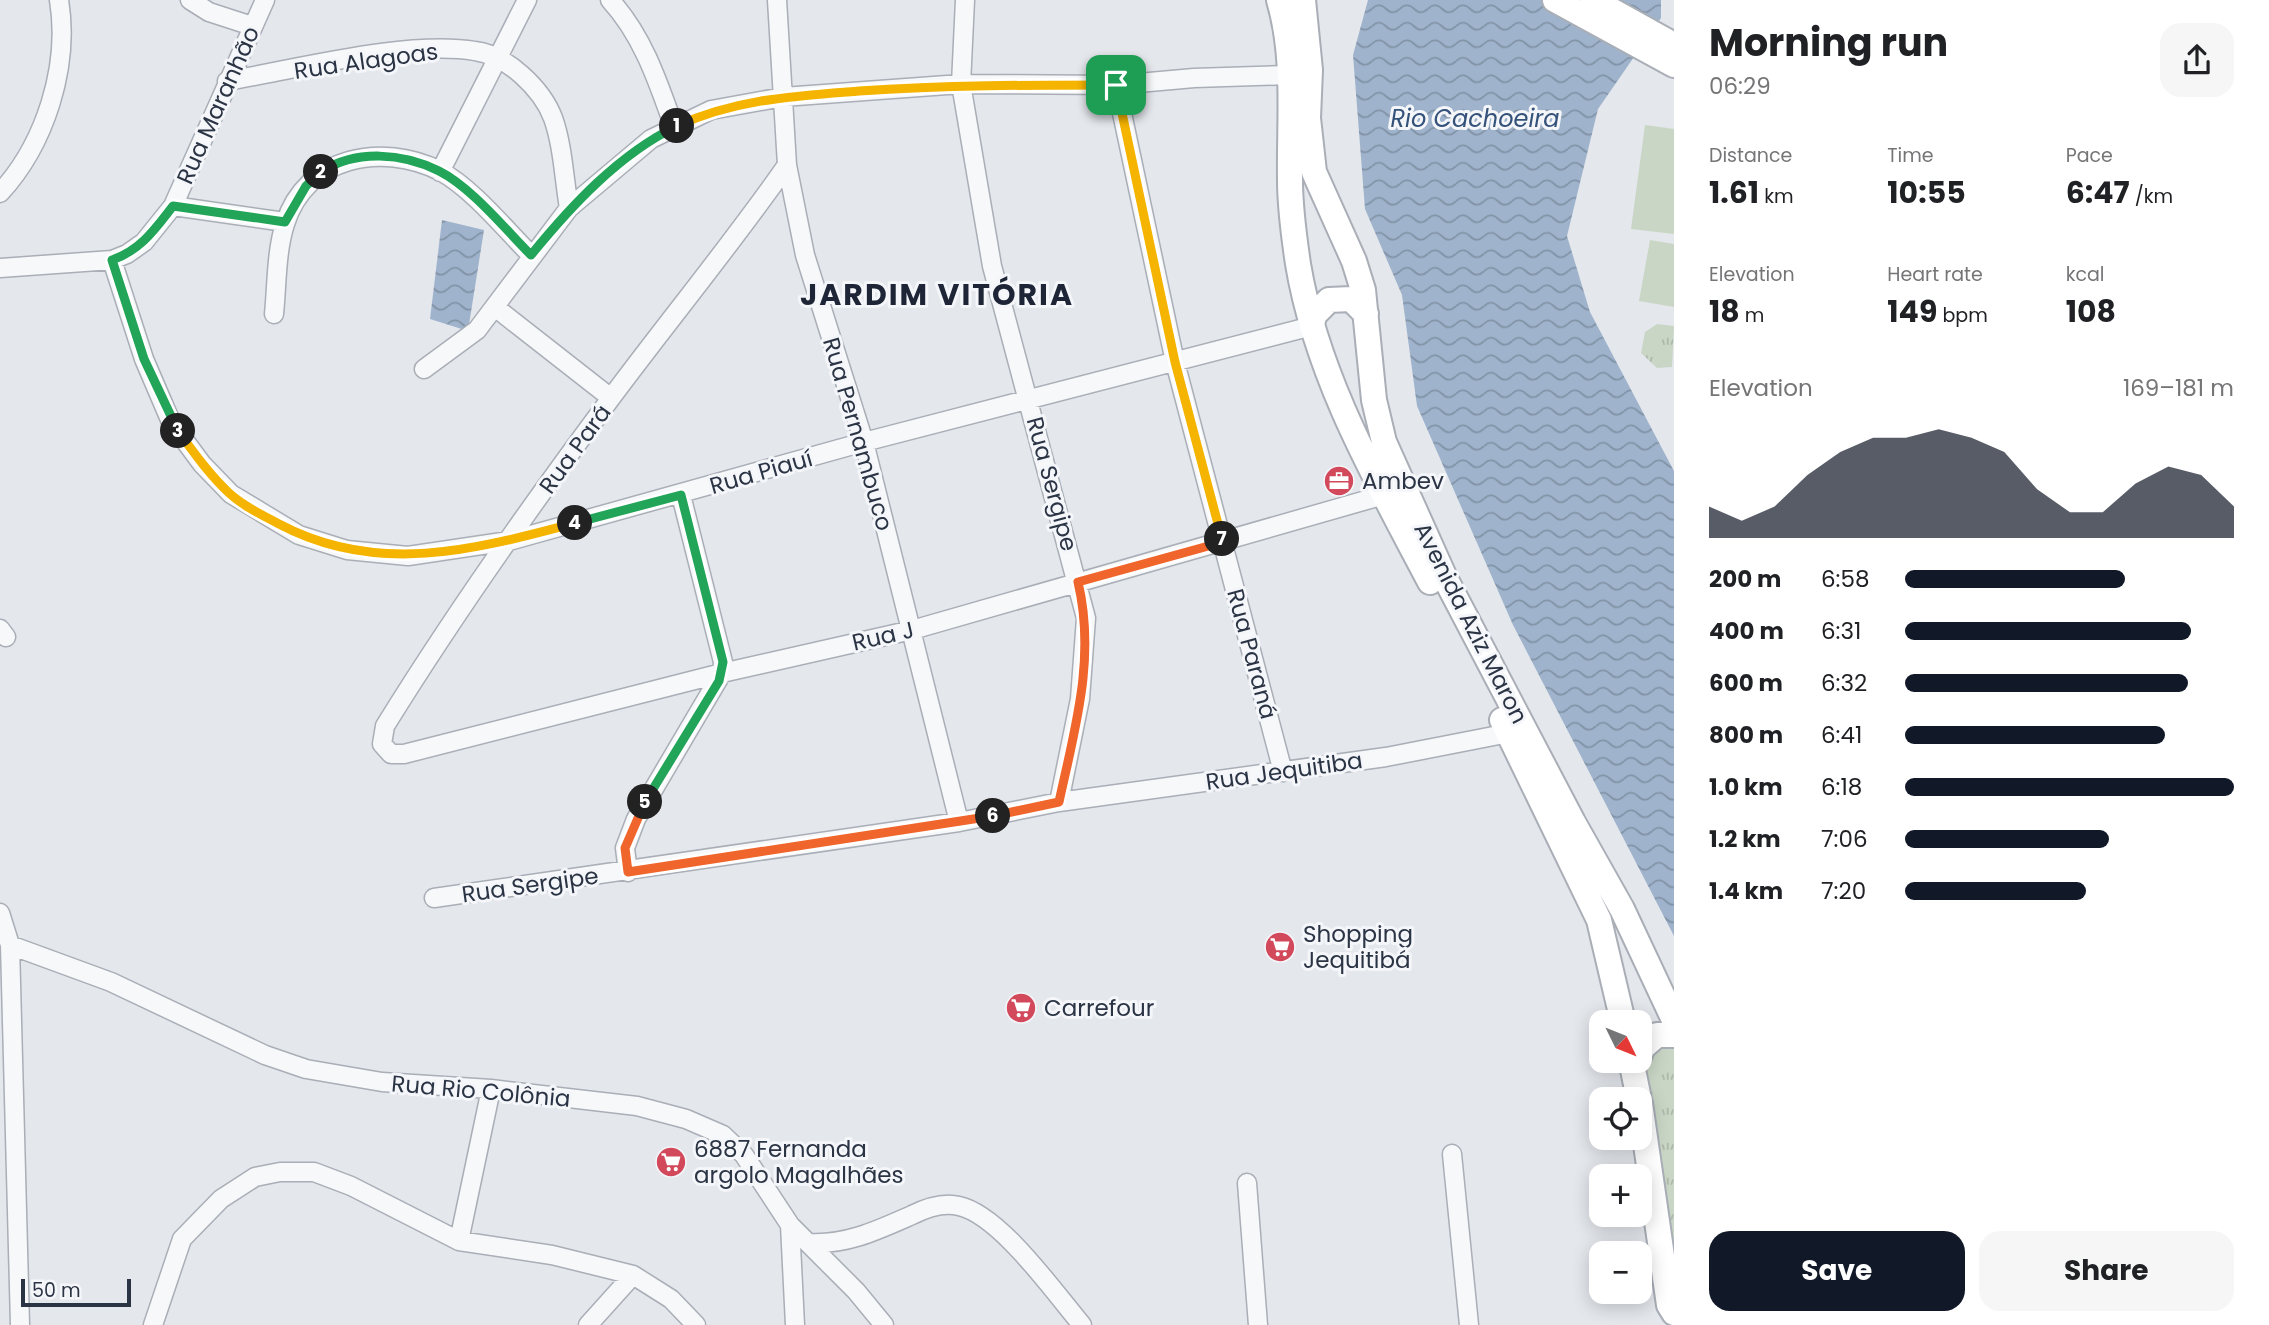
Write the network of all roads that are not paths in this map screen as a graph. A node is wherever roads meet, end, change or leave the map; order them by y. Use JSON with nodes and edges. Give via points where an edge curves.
{"nodes":[{"id":1,"x":59,"y":0,"type":"edge"},
{"id":2,"x":190,"y":0,"type":"edge"},
{"id":3,"x":265,"y":0,"type":"edge"},
{"id":4,"x":527,"y":0,"type":"edge"},
{"id":5,"x":610,"y":0,"type":"edge"},
{"id":6,"x":778,"y":0,"type":"edge"},
{"id":7,"x":965,"y":0,"type":"edge"},
{"id":8,"x":1279,"y":0,"type":"edge"},
{"id":9,"x":1303,"y":0,"type":"edge"},
{"id":10,"x":1555,"y":0,"type":"edge"},
{"id":11,"x":1593,"y":0,"type":"edge"},
{"id":12,"x":252,"y":26,"type":"junction"},
{"id":13,"x":1674,"y":45,"type":"edge"},
{"id":14,"x":497,"y":57,"type":"junction"},
{"id":15,"x":1674,"y":65,"type":"edge"},
{"id":16,"x":1290,"y":75,"type":"junction"},
{"id":17,"x":227,"y":81,"type":"junction"},
{"id":18,"x":961,"y":84,"type":"junction"},
{"id":19,"x":1116,"y":85,"type":"junction"},
{"id":20,"x":783,"y":97,"type":"junction"},
{"id":21,"x":674,"y":127,"type":"junction"},
{"id":22,"x":787,"y":165,"type":"junction"},
{"id":23,"x":440,"y":172,"type":"junction"},
{"id":24,"x":0,"y":193,"type":"edge"},
{"id":25,"x":173,"y":206,"type":"junction"},
{"id":26,"x":569,"y":208,"type":"junction"},
{"id":27,"x":285,"y":222,"type":"junction"},
{"id":28,"x":531,"y":255,"type":"junction"},
{"id":29,"x":112,"y":260,"type":"junction"},
{"id":30,"x":0,"y":268,"type":"edge"},
{"id":31,"x":496,"y":308,"type":"junction"},
{"id":32,"x":274,"y":314,"type":"dead end"},
{"id":33,"x":1366,"y":314,"type":"junction"},
{"id":34,"x":1312,"y":326,"type":"junction"},
{"id":35,"x":1175,"y":362,"type":"junction"},
{"id":36,"x":424,"y":369,"type":"dead end"},
{"id":37,"x":611,"y":398,"type":"junction"},
{"id":38,"x":1029,"y":401,"type":"junction"},
{"id":39,"x":864,"y":442,"type":"junction"},
{"id":40,"x":681,"y":495,"type":"junction"},
{"id":41,"x":1384,"y":495,"type":"junction"},
{"id":42,"x":509,"y":541,"type":"junction"},
{"id":43,"x":1223,"y":542,"type":"junction"},
{"id":44,"x":1078,"y":582,"type":"junction"},
{"id":45,"x":912,"y":630,"type":"junction"},
{"id":46,"x":722,"y":673,"type":"junction"},
{"id":47,"x":1509,"y":733,"type":"junction"},
{"id":48,"x":382,"y":744,"type":"joint"},
{"id":49,"x":1283,"y":772,"type":"junction"},
{"id":50,"x":1059,"y":802,"type":"junction"},
{"id":51,"x":959,"y":822,"type":"junction"},
{"id":52,"x":628,"y":872,"type":"junction"},
{"id":53,"x":434,"y":898,"type":"dead end"},
{"id":54,"x":0,"y":913,"type":"edge"},
{"id":55,"x":10,"y":945,"type":"junction"},
{"id":56,"x":1620,"y":1010,"type":"edge"},
{"id":57,"x":1674,"y":1020,"type":"edge"},
{"id":58,"x":1674,"y":1035,"type":"edge"},
{"id":59,"x":1652,"y":1039,"type":"edge"},
{"id":60,"x":491,"y":1089,"type":"junction"},
{"id":61,"x":1646,"y":1150,"type":"edge"},
{"id":62,"x":1452,"y":1154,"type":"dead end"},
{"id":63,"x":1247,"y":1183,"type":"dead end"},
{"id":64,"x":790,"y":1225,"type":"junction"},
{"id":65,"x":459,"y":1241,"type":"junction"},
{"id":66,"x":809,"y":1243,"type":"junction"},
{"id":67,"x":633,"y":1275,"type":"junction"},
{"id":68,"x":1671,"y":1314,"type":"edge"},
{"id":69,"x":20,"y":1325,"type":"edge"},
{"id":70,"x":153,"y":1325,"type":"edge"},
{"id":71,"x":588,"y":1325,"type":"edge"},
{"id":72,"x":696,"y":1325,"type":"edge"},
{"id":73,"x":795,"y":1325,"type":"edge"},
{"id":74,"x":884,"y":1325,"type":"edge"},
{"id":75,"x":1082,"y":1325,"type":"edge"},
{"id":76,"x":1258,"y":1325,"type":"edge"},
{"id":77,"x":1469,"y":1325,"type":"edge"}],
"edges":[{"from":1,"to":24,"type":"street","via":[[61,36],[43,126],[27,160]]},
{"from":2,"to":12,"type":"street","via":[[209,12]]},
{"from":3,"to":12,"type":"street","name":"Rua Maranhão"},
{"from":4,"to":14,"type":"street"},
{"from":5,"to":21,"type":"street","via":[[638,39]]},
{"from":6,"to":20,"type":"street","name":"Rua Pernambuco"},
{"from":7,"to":18,"type":"street","name":"Rua Sergipe"},
{"from":8,"to":16,"type":"main road","name":"Avenida Aziz Maron","via":[[1288,30]]},
{"from":9,"to":33,"type":"main road","name":"Avenida Aziz Maron","via":[[1314,172],[1354,261]]},
{"from":10,"to":15,"type":"main road"},
{"from":11,"to":13,"type":"main road"},
{"from":12,"to":17,"type":"street","name":"Rua Maranhão"},
{"from":14,"to":17,"type":"street","name":"Rua Alagoas","via":[[476,51],[428,49]]},
{"from":14,"to":23,"type":"street"},
{"from":14,"to":26,"type":"street","name":"Rua Alagoas","via":[[536,89],[553,118]]},
{"from":16,"to":19,"type":"street"},
{"from":16,"to":34,"type":"main road","name":"Avenida Aziz Maron","via":[[1290,183],[1298,264]]},
{"from":17,"to":25,"type":"street","name":"Rua Maranhão"},
{"from":18,"to":19,"type":"street"},
{"from":18,"to":20,"type":"street"},
{"from":18,"to":38,"type":"street","name":"Rua Sergipe","via":[[992,266]]},
{"from":19,"to":35,"type":"street","name":"Rua Paraná"},
{"from":20,"to":21,"type":"street","via":[[711,110]]},
{"from":20,"to":22,"type":"street","name":"Rua Pernambuco"},
{"from":21,"to":26,"type":"street","via":[[651,139]]},
{"from":22,"to":37,"type":"street","name":"Rua Pará"},
{"from":22,"to":39,"type":"street","name":"Rua Pernambuco","via":[[805,255]]},
{"from":23,"to":27,"type":"street","via":[[391,156],[343,161],[306,186]]},
{"from":23,"to":28,"type":"street"},
{"from":25,"to":27,"type":"street"},
{"from":25,"to":29,"type":"street","name":"Rua Maranhão","via":[[144,242]]},
{"from":26,"to":28,"type":"street"},
{"from":27,"to":32,"type":"street"},
{"from":28,"to":31,"type":"street"},
{"from":29,"to":30,"type":"street"},
{"from":29,"to":42,"type":"street","name":"Rua Piauí","via":[[144,359],[171,422],[231,495],[299,535],[347,550],[408,556]]},
{"from":31,"to":36,"type":"street","via":[[477,330]]},
{"from":31,"to":37,"type":"street"},
{"from":33,"to":34,"type":"main road","via":[[1350,299],[1340,297],[1320,306]]},
{"from":33,"to":57,"type":"main road","name":"Avenida Aziz Maron","via":[[1374,400],[1397,474],[1445,578],[1622,909]]},
{"from":34,"to":35,"type":"street","name":"Rua Piauí"},
{"from":34,"to":41,"type":"main road","name":"Avenida Aziz Maron","via":[[1343,412]]},
{"from":35,"to":38,"type":"street","name":"Rua Piauí"},
{"from":35,"to":43,"type":"street","name":"Rua Paraná"},
{"from":37,"to":42,"type":"street","name":"Rua Pará"},
{"from":38,"to":39,"type":"street","name":"Rua Piauí"},
{"from":38,"to":44,"type":"street","name":"Rua Sergipe"},
{"from":39,"to":40,"type":"street","name":"Rua Piauí"},
{"from":39,"to":45,"type":"street","name":"Rua Pernambuco"},
{"from":40,"to":42,"type":"street","name":"Rua Piauí"},
{"from":40,"to":46,"type":"street"},
{"from":41,"to":43,"type":"street","name":"Rua J"},
{"from":41,"to":47,"type":"main road","name":"Avenida Aziz Maron"},
{"from":42,"to":48,"type":"street","name":"Rua Pará","via":[[418,673],[385,726]]},
{"from":43,"to":44,"type":"street","name":"Rua J"},
{"from":43,"to":49,"type":"street","name":"Rua Paraná"},
{"from":44,"to":45,"type":"street","name":"Rua J"},
{"from":44,"to":50,"type":"street","name":"Rua Sergipe","via":[[1086,618],[1086,652]]},
{"from":45,"to":46,"type":"street","name":"Rua J"},
{"from":45,"to":51,"type":"street","name":"Rua Pernambuco"},
{"from":46,"to":48,"type":"street","name":"Rua J","via":[[404,754],[391,754]]},
{"from":46,"to":52,"type":"street","via":[[636,819],[625,848]]},
{"from":47,"to":49,"type":"street","name":"Rua Jequitiba"},
{"from":47,"to":56,"type":"main road","name":"Avenida Aziz Maron","via":[[1599,920]]},
{"from":49,"to":50,"type":"street","name":"Rua Jequitiba"},
{"from":50,"to":51,"type":"street","name":"Rua Sergipe"},
{"from":51,"to":52,"type":"street","name":"Rua Sergipe"},
{"from":52,"to":53,"type":"street","name":"Rua Sergipe"},
{"from":54,"to":55,"type":"street"},
{"from":55,"to":60,"type":"street","name":"Rua Rio Colônia","via":[[111,982],[265,1055],[306,1069],[382,1082]]},
{"from":55,"to":69,"type":"street"},
{"from":58,"to":59,"type":"main road"},
{"from":60,"to":64,"type":"street","name":"Rua Rio Colônia","via":[[638,1107],[686,1119],[723,1135],[744,1155]]},
{"from":60,"to":65,"type":"street"},
{"from":61,"to":68,"type":"main road"},
{"from":62,"to":77,"type":"street"},
{"from":63,"to":76,"type":"street"},
{"from":64,"to":66,"type":"street","name":"Rua Rio Colônia"},
{"from":64,"to":73,"type":"street"},
{"from":65,"to":67,"type":"street","via":[[552,1255]]},
{"from":65,"to":70,"type":"street","via":[[314,1172],[255,1177],[221,1199],[182,1240]]},
{"from":66,"to":74,"type":"street","name":"Rua Rio Colônia"},
{"from":66,"to":75,"type":"street","via":[[832,1244],[861,1237],[921,1211],[958,1206],[988,1220]]},
{"from":67,"to":71,"type":"street"},
{"from":67,"to":72,"type":"street","via":[[671,1299]]}]}
